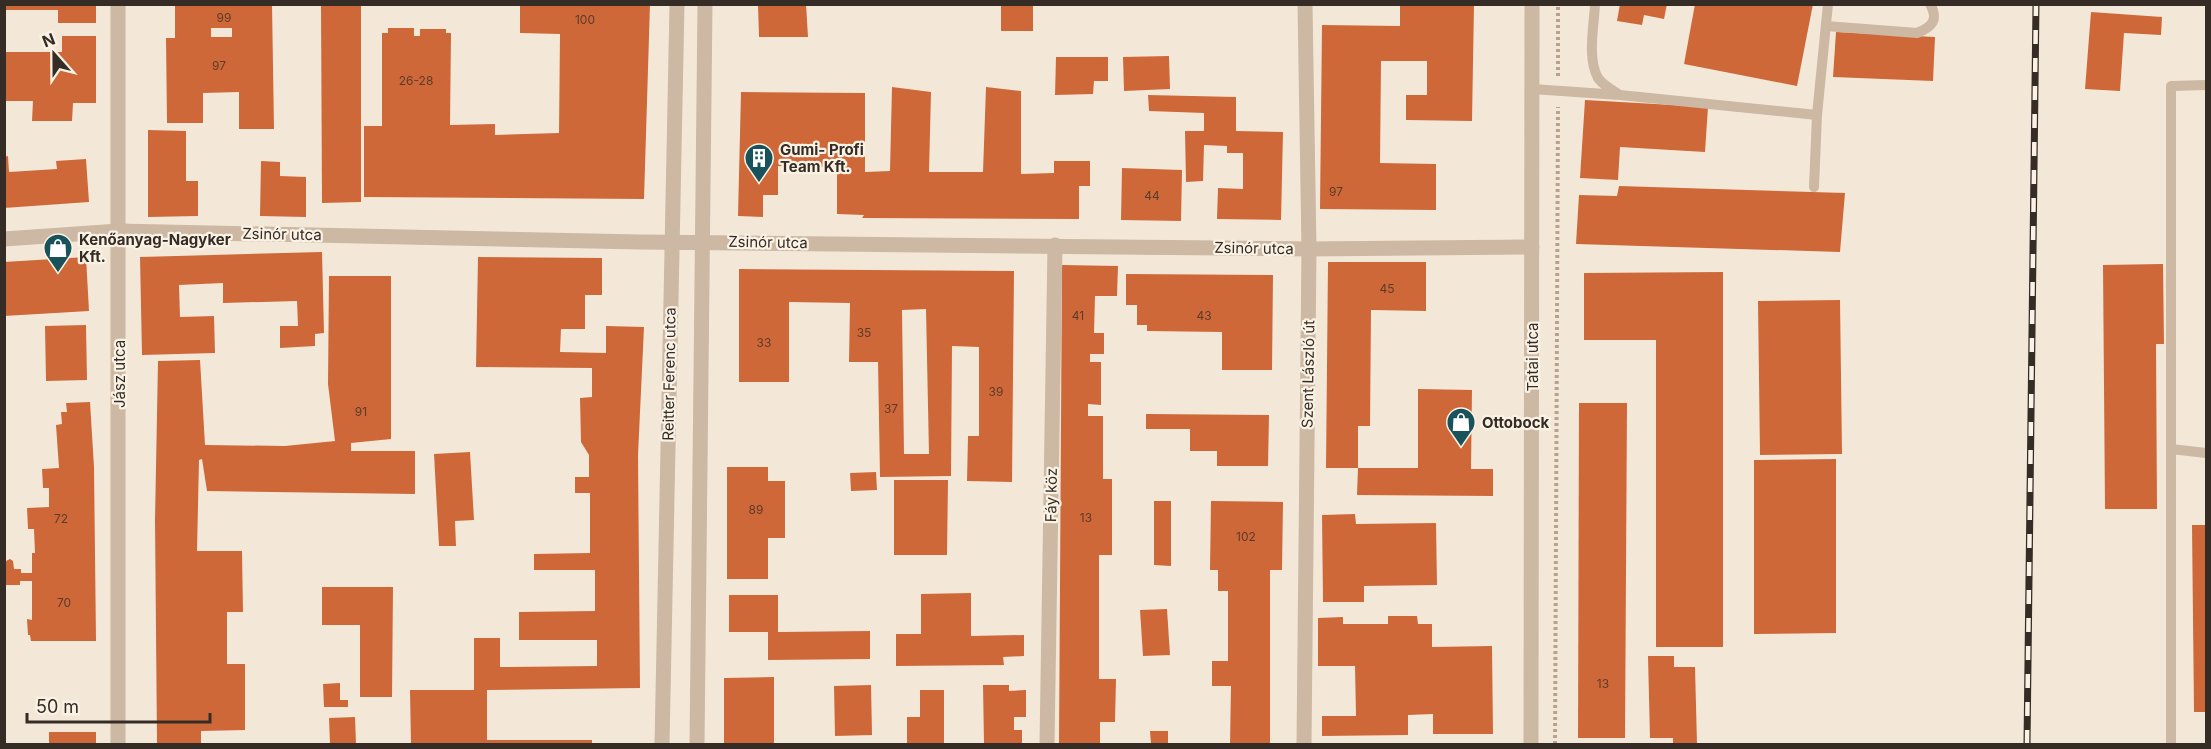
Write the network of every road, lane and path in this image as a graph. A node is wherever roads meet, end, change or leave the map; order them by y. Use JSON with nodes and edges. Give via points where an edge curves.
{"nodes":[{"id":1,"x":118,"y":4,"type":"edge"},
{"id":2,"x":677,"y":4,"type":"edge"},
{"id":3,"x":705,"y":4,"type":"edge"},
{"id":4,"x":1305,"y":4,"type":"edge"},
{"id":5,"x":1533,"y":4,"type":"edge"},
{"id":6,"x":1558,"y":4,"type":"edge"},
{"id":7,"x":1595,"y":4,"type":"edge"},
{"id":8,"x":1828,"y":4,"type":"edge"},
{"id":9,"x":1930,"y":4,"type":"edge"},
{"id":10,"x":1826,"y":26,"type":"junction"},
{"id":11,"x":2206,"y":86,"type":"edge"},
{"id":12,"x":1532,"y":89,"type":"junction"},
{"id":13,"x":1558,"y":90,"type":"junction"},
{"id":14,"x":1620,"y":95,"type":"junction"},
{"id":15,"x":1817,"y":115,"type":"junction"},
{"id":16,"x":1814,"y":187,"type":"dead end"},
{"id":17,"x":119,"y":231,"type":"junction"},
{"id":18,"x":4,"y":239,"type":"edge"},
{"id":19,"x":704,"y":241,"type":"junction"},
{"id":20,"x":671,"y":242,"type":"junction"},
{"id":21,"x":1055,"y":245,"type":"junction"},
{"id":22,"x":1532,"y":247,"type":"junction"},
{"id":23,"x":1310,"y":249,"type":"junction"},
{"id":24,"x":2171,"y":449,"type":"junction"},
{"id":25,"x":2206,"y":453,"type":"edge"},
{"id":26,"x":118,"y":744,"type":"edge"},
{"id":27,"x":662,"y":744,"type":"edge"},
{"id":28,"x":697,"y":744,"type":"edge"},
{"id":29,"x":1047,"y":744,"type":"edge"},
{"id":30,"x":1304,"y":744,"type":"edge"},
{"id":31,"x":1531,"y":744,"type":"edge"},
{"id":32,"x":1555,"y":744,"type":"edge"},
{"id":33,"x":2171,"y":744,"type":"edge"}],
"edges":[{"from":1,"to":17,"type":"street","name":"Jász utca"},
{"from":2,"to":20,"type":"street","name":"Reitter Ferenc utca"},
{"from":3,"to":19,"type":"street"},
{"from":4,"to":23,"type":"street","name":"Szent László út"},
{"from":5,"to":12,"type":"street","name":"Tatai utca"},
{"from":6,"to":13,"type":"path"},
{"from":7,"to":14,"type":"lane","via":[[1595,71],[1599,80]]},
{"from":8,"to":10,"type":"lane"},
{"from":9,"to":10,"type":"lane","via":[[1933,24],[1917,33]]},
{"from":10,"to":15,"type":"lane"},
{"from":11,"to":24,"type":"lane","via":[[2171,86]]},
{"from":12,"to":13,"type":"lane"},
{"from":12,"to":22,"type":"street","name":"Tatai utca"},
{"from":13,"to":14,"type":"lane"},
{"from":13,"to":32,"type":"path"},
{"from":14,"to":15,"type":"lane"},
{"from":15,"to":16,"type":"lane"},
{"from":17,"to":18,"type":"street","name":"Zsinór utca"},
{"from":17,"to":20,"type":"street","name":"Zsinór utca"},
{"from":17,"to":26,"type":"street","name":"Jász utca"},
{"from":19,"to":20,"type":"street","name":"Zsinór utca"},
{"from":19,"to":21,"type":"street","name":"Zsinór utca"},
{"from":19,"to":28,"type":"street"},
{"from":20,"to":27,"type":"street","name":"Reitter Ferenc utca"},
{"from":21,"to":23,"type":"street","name":"Zsinór utca"},
{"from":21,"to":29,"type":"street","name":"Fáy köz"},
{"from":22,"to":23,"type":"street","name":"Zsinór utca"},
{"from":22,"to":31,"type":"street","name":"Tatai utca"},
{"from":23,"to":30,"type":"street","name":"Szent László út"},
{"from":24,"to":25,"type":"lane"},
{"from":24,"to":33,"type":"lane"}]}
